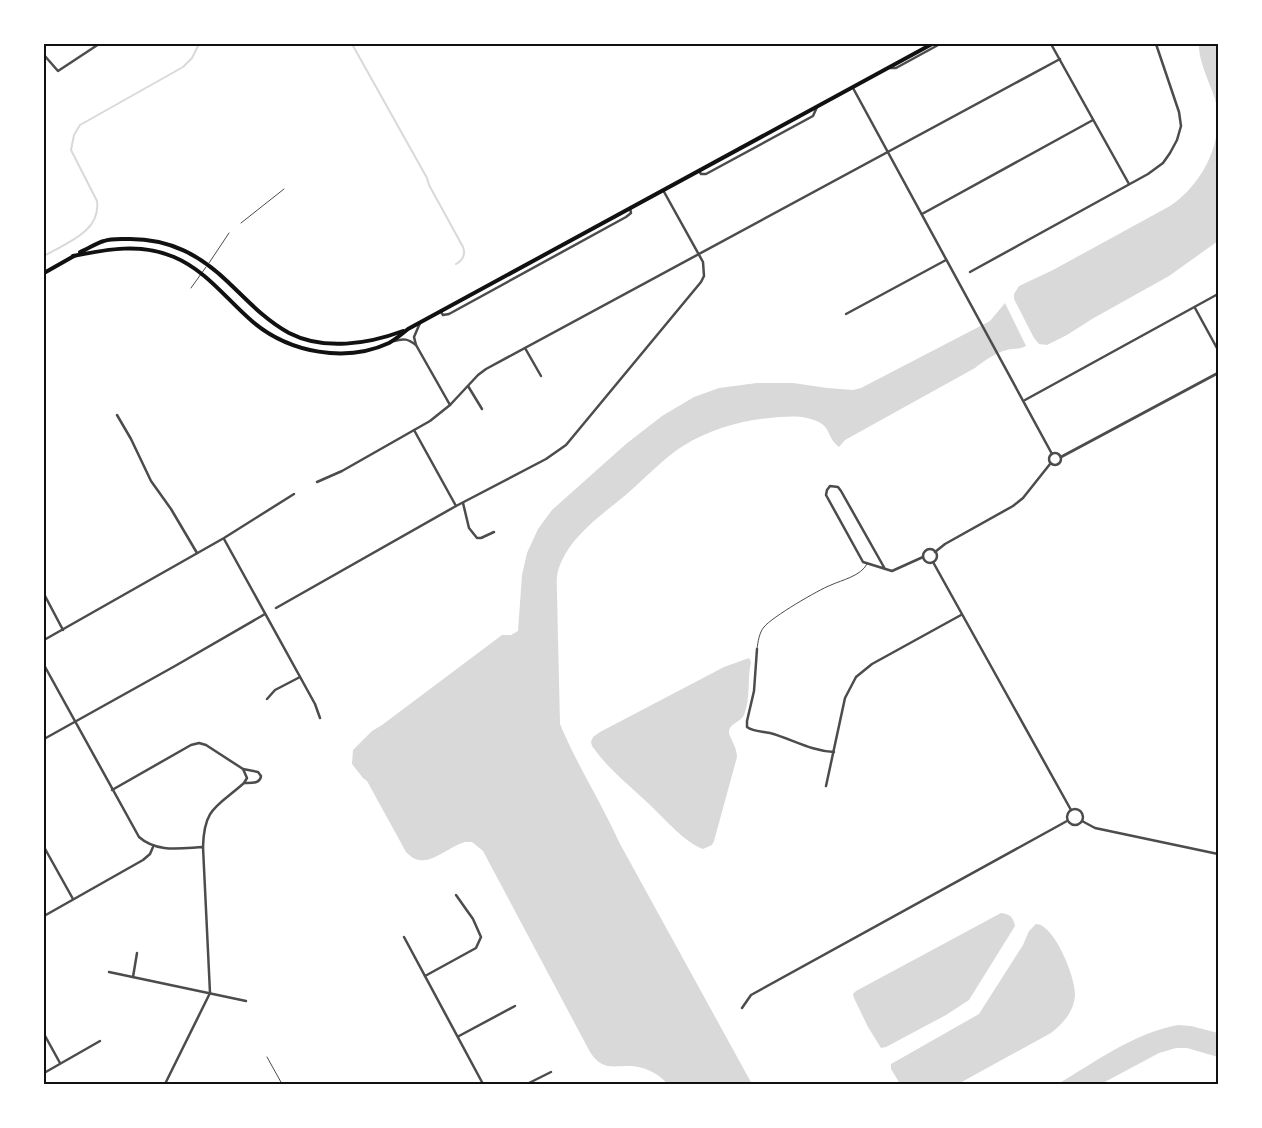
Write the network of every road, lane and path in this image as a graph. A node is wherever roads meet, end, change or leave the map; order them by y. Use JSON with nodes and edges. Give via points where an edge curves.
{"nodes":[{"id":1,"x":99,"y":44,"type":"edge"},
{"id":2,"x":932,"y":44,"type":"edge"},
{"id":3,"x":940,"y":44,"type":"edge"},
{"id":4,"x":1051,"y":44,"type":"edge"},
{"id":5,"x":1156,"y":44,"type":"edge"},
{"id":6,"x":44,"y":55,"type":"edge"},
{"id":7,"x":1060,"y":59,"type":"junction"},
{"id":8,"x":888,"y":68,"type":"junction"},
{"id":9,"x":853,"y":88,"type":"junction"},
{"id":10,"x":1093,"y":120,"type":"junction"},
{"id":11,"x":888,"y":153,"type":"junction"},
{"id":12,"x":1129,"y":184,"type":"junction"},
{"id":13,"x":284,"y":189,"type":"dead end"},
{"id":14,"x":663,"y":190,"type":"junction"},
{"id":15,"x":922,"y":214,"type":"junction"},
{"id":16,"x":241,"y":223,"type":"dead end"},
{"id":17,"x":229,"y":233,"type":"dead end"},
{"id":18,"x":698,"y":253,"type":"junction"},
{"id":19,"x":73,"y":256,"type":"junction"},
{"id":20,"x":946,"y":260,"type":"junction"},
{"id":21,"x":208,"y":265,"type":"junction"},
{"id":22,"x":970,"y":272,"type":"dead end"},
{"id":23,"x":44,"y":273,"type":"edge"},
{"id":24,"x":202,"y":273,"type":"junction"},
{"id":25,"x":191,"y":288,"type":"dead end"},
{"id":26,"x":1218,"y":294,"type":"edge"},
{"id":27,"x":1195,"y":308,"type":"junction"},
{"id":28,"x":846,"y":314,"type":"dead end"},
{"id":29,"x":420,"y":323,"type":"junction"},
{"id":30,"x":408,"y":330,"type":"junction"},
{"id":31,"x":392,"y":342,"type":"junction"},
{"id":32,"x":416,"y":345,"type":"junction"},
{"id":33,"x":525,"y":348,"type":"junction"},
{"id":34,"x":1218,"y":350,"type":"edge"},
{"id":35,"x":1218,"y":373,"type":"edge"},
{"id":36,"x":541,"y":376,"type":"dead end"},
{"id":37,"x":468,"y":386,"type":"junction"},
{"id":38,"x":1025,"y":400,"type":"junction"},
{"id":39,"x":450,"y":405,"type":"junction"},
{"id":40,"x":482,"y":409,"type":"dead end"},
{"id":41,"x":117,"y":415,"type":"dead end"},
{"id":42,"x":414,"y":430,"type":"junction"},
{"id":43,"x":1052,"y":454,"type":"junction"},
{"id":44,"x":1061,"y":457,"type":"junction"},
{"id":45,"x":1050,"y":464,"type":"junction"},
{"id":46,"x":317,"y":482,"type":"dead end"},
{"id":47,"x":294,"y":494,"type":"dead end"},
{"id":48,"x":463,"y":503,"type":"junction"},
{"id":49,"x":456,"y":506,"type":"junction"},
{"id":50,"x":494,"y":532,"type":"dead end"},
{"id":51,"x":224,"y":538,"type":"junction"},
{"id":52,"x":935,"y":552,"type":"junction"},
{"id":53,"x":197,"y":553,"type":"junction"},
{"id":54,"x":923,"y":557,"type":"junction"},
{"id":55,"x":932,"y":562,"type":"junction"},
{"id":56,"x":868,"y":563,"type":"junction"},
{"id":57,"x":885,"y":569,"type":"junction"},
{"id":58,"x":44,"y":594,"type":"edge"},
{"id":59,"x":276,"y":608,"type":"dead end"},
{"id":60,"x":265,"y":614,"type":"junction"},
{"id":61,"x":962,"y":615,"type":"junction"},
{"id":62,"x":63,"y":630,"type":"junction"},
{"id":63,"x":44,"y":640,"type":"edge"},
{"id":64,"x":758,"y":649,"type":"joint"},
{"id":65,"x":44,"y":665,"type":"edge"},
{"id":66,"x":300,"y":677,"type":"junction"},
{"id":67,"x":267,"y":699,"type":"dead end"},
{"id":68,"x":320,"y":718,"type":"dead end"},
{"id":69,"x":75,"y":722,"type":"junction"},
{"id":70,"x":44,"y":739,"type":"edge"},
{"id":71,"x":834,"y":752,"type":"junction"},
{"id":72,"x":243,"y":769,"type":"junction"},
{"id":73,"x":244,"y":783,"type":"junction"},
{"id":74,"x":826,"y":786,"type":"dead end"},
{"id":75,"x":112,"y":790,"type":"junction"},
{"id":76,"x":1071,"y":810,"type":"junction"},
{"id":77,"x":1067,"y":821,"type":"junction"},
{"id":78,"x":1082,"y":821,"type":"junction"},
{"id":79,"x":44,"y":847,"type":"edge"},
{"id":80,"x":153,"y":847,"type":"junction"},
{"id":81,"x":203,"y":847,"type":"junction"},
{"id":82,"x":1218,"y":854,"type":"edge"},
{"id":83,"x":456,"y":895,"type":"dead end"},
{"id":84,"x":73,"y":899,"type":"junction"},
{"id":85,"x":44,"y":916,"type":"edge"},
{"id":86,"x":404,"y":937,"type":"dead end"},
{"id":87,"x":137,"y":953,"type":"dead end"},
{"id":88,"x":109,"y":972,"type":"dead end"},
{"id":89,"x":425,"y":976,"type":"junction"},
{"id":90,"x":133,"y":977,"type":"junction"},
{"id":91,"x":210,"y":992,"type":"junction"},
{"id":92,"x":246,"y":1001,"type":"dead end"},
{"id":93,"x":515,"y":1006,"type":"dead end"},
{"id":94,"x":742,"y":1008,"type":"dead end"},
{"id":95,"x":44,"y":1034,"type":"edge"},
{"id":96,"x":459,"y":1037,"type":"junction"},
{"id":97,"x":100,"y":1041,"type":"dead end"},
{"id":98,"x":267,"y":1057,"type":"dead end"},
{"id":99,"x":60,"y":1064,"type":"junction"},
{"id":100,"x":551,"y":1072,"type":"dead end"},
{"id":101,"x":44,"y":1073,"type":"edge"},
{"id":102,"x":165,"y":1084,"type":"edge"},
{"id":103,"x":282,"y":1084,"type":"edge"},
{"id":104,"x":483,"y":1084,"type":"edge"},
{"id":105,"x":527,"y":1084,"type":"edge"}],
"edges":[{"from":1,"to":6,"type":"street","via":[[58,71]]},
{"from":2,"to":8,"type":"main road"},
{"from":3,"to":8,"type":"street","via":[[896,68]]},
{"from":4,"to":7,"type":"street"},
{"from":5,"to":12,"type":"street","via":[[1181,126],[1177,140],[1163,163]]},
{"from":7,"to":10,"type":"street"},
{"from":7,"to":11,"type":"street"},
{"from":8,"to":9,"type":"main road"},
{"from":9,"to":11,"type":"street"},
{"from":9,"to":14,"type":"main road"},
{"from":10,"to":12,"type":"street"},
{"from":10,"to":15,"type":"street"},
{"from":11,"to":15,"type":"street"},
{"from":11,"to":18,"type":"street"},
{"from":12,"to":22,"type":"street"},
{"from":13,"to":16,"type":"lane"},
{"from":14,"to":18,"type":"street"},
{"from":14,"to":29,"type":"main road"},
{"from":15,"to":20,"type":"street"},
{"from":17,"to":21,"type":"lane"},
{"from":18,"to":33,"type":"street"},
{"from":18,"to":48,"type":"street","via":[[704,268],[701,282],[566,445]]},
{"from":19,"to":21,"type":"main road","via":[[104,241],[139,239],[169,244]]},
{"from":19,"to":23,"type":"main road"},
{"from":19,"to":24,"type":"main road","via":[[136,248],[174,257]]},
{"from":20,"to":28,"type":"street"},
{"from":20,"to":38,"type":"street"},
{"from":21,"to":24,"type":"lane"},
{"from":21,"to":30,"type":"main road","via":[[278,326],[298,336],[331,344],[352,344]]},
{"from":24,"to":25,"type":"lane"},
{"from":24,"to":31,"type":"main road","via":[[254,323],[289,343],[335,354],[352,353]]},
{"from":26,"to":27,"type":"street"},
{"from":27,"to":34,"type":"street"},
{"from":27,"to":38,"type":"street"},
{"from":29,"to":30,"type":"main road"},
{"from":29,"to":32,"type":"street","via":[[414,336]]},
{"from":30,"to":31,"type":"main road"},
{"from":31,"to":32,"type":"street","via":[[401,339]]},
{"from":32,"to":39,"type":"street"},
{"from":33,"to":36,"type":"street"},
{"from":33,"to":37,"type":"street","via":[[486,369]]},
{"from":35,"to":44,"type":"street"},
{"from":37,"to":39,"type":"street"},
{"from":37,"to":40,"type":"street"},
{"from":38,"to":43,"type":"street"},
{"from":39,"to":42,"type":"street"},
{"from":41,"to":53,"type":"street","via":[[151,482],[171,508]]},
{"from":42,"to":46,"type":"street"},
{"from":42,"to":49,"type":"street"},
{"from":43,"to":44,"type":"street","via":[[1057,453]]},
{"from":43,"to":45,"type":"street"},
{"from":44,"to":45,"type":"street","via":[[1060,464]]},
{"from":45,"to":52,"type":"street","via":[[1013,506]]},
{"from":47,"to":51,"type":"street"},
{"from":48,"to":49,"type":"street"},
{"from":48,"to":50,"type":"street","via":[[469,528],[477,538]]},
{"from":49,"to":59,"type":"street"},
{"from":51,"to":53,"type":"street"},
{"from":51,"to":60,"type":"street"},
{"from":52,"to":54,"type":"street","via":[[927,550]]},
{"from":52,"to":55,"type":"street","via":[[936,558]]},
{"from":53,"to":62,"type":"street"},
{"from":54,"to":55,"type":"street"},
{"from":54,"to":57,"type":"street","via":[[892,571]]},
{"from":55,"to":61,"type":"street"},
{"from":56,"to":57,"type":"street"},
{"from":56,"to":57,"type":"street","via":[[863,562],[829,502],[826,495],[830,486],[841,491]]},
{"from":56,"to":64,"type":"lane","via":[[865,569],[830,585],[770,621],[763,628]]},
{"from":58,"to":62,"type":"street"},
{"from":60,"to":66,"type":"street"},
{"from":60,"to":69,"type":"street"},
{"from":61,"to":71,"type":"street","via":[[872,664],[856,677],[845,698]]},
{"from":61,"to":76,"type":"street"},
{"from":62,"to":63,"type":"street"},
{"from":64,"to":71,"type":"street","via":[[747,727],[820,751]]},
{"from":65,"to":69,"type":"street"},
{"from":66,"to":67,"type":"street","via":[[275,690]]},
{"from":66,"to":68,"type":"street"},
{"from":69,"to":70,"type":"street"},
{"from":69,"to":75,"type":"street"},
{"from":71,"to":74,"type":"street"},
{"from":72,"to":73,"type":"street"},
{"from":72,"to":73,"type":"street","via":[[261,776],[257,782]]},
{"from":72,"to":75,"type":"street","via":[[199,743]]},
{"from":73,"to":81,"type":"street","via":[[210,812]]},
{"from":75,"to":80,"type":"street","via":[[139,837]]},
{"from":76,"to":77,"type":"street"},
{"from":76,"to":78,"type":"street","via":[[1081,811]]},
{"from":77,"to":78,"type":"street","via":[[1074,825]]},
{"from":77,"to":94,"type":"street","via":[[751,995]]},
{"from":78,"to":82,"type":"street","via":[[1096,828]]},
{"from":79,"to":84,"type":"street"},
{"from":80,"to":81,"type":"street"},
{"from":80,"to":84,"type":"street","via":[[143,860]]},
{"from":81,"to":91,"type":"street"},
{"from":83,"to":89,"type":"street","via":[[481,937],[476,948]]},
{"from":84,"to":85,"type":"street"},
{"from":86,"to":89,"type":"street"},
{"from":87,"to":90,"type":"street"},
{"from":88,"to":90,"type":"street"},
{"from":89,"to":96,"type":"street"},
{"from":90,"to":91,"type":"street"},
{"from":91,"to":92,"type":"street"},
{"from":91,"to":102,"type":"street"},
{"from":93,"to":96,"type":"street"},
{"from":95,"to":99,"type":"street"},
{"from":96,"to":104,"type":"street"},
{"from":97,"to":99,"type":"street"},
{"from":98,"to":103,"type":"lane"},
{"from":99,"to":101,"type":"street"},
{"from":100,"to":105,"type":"street"}]}
